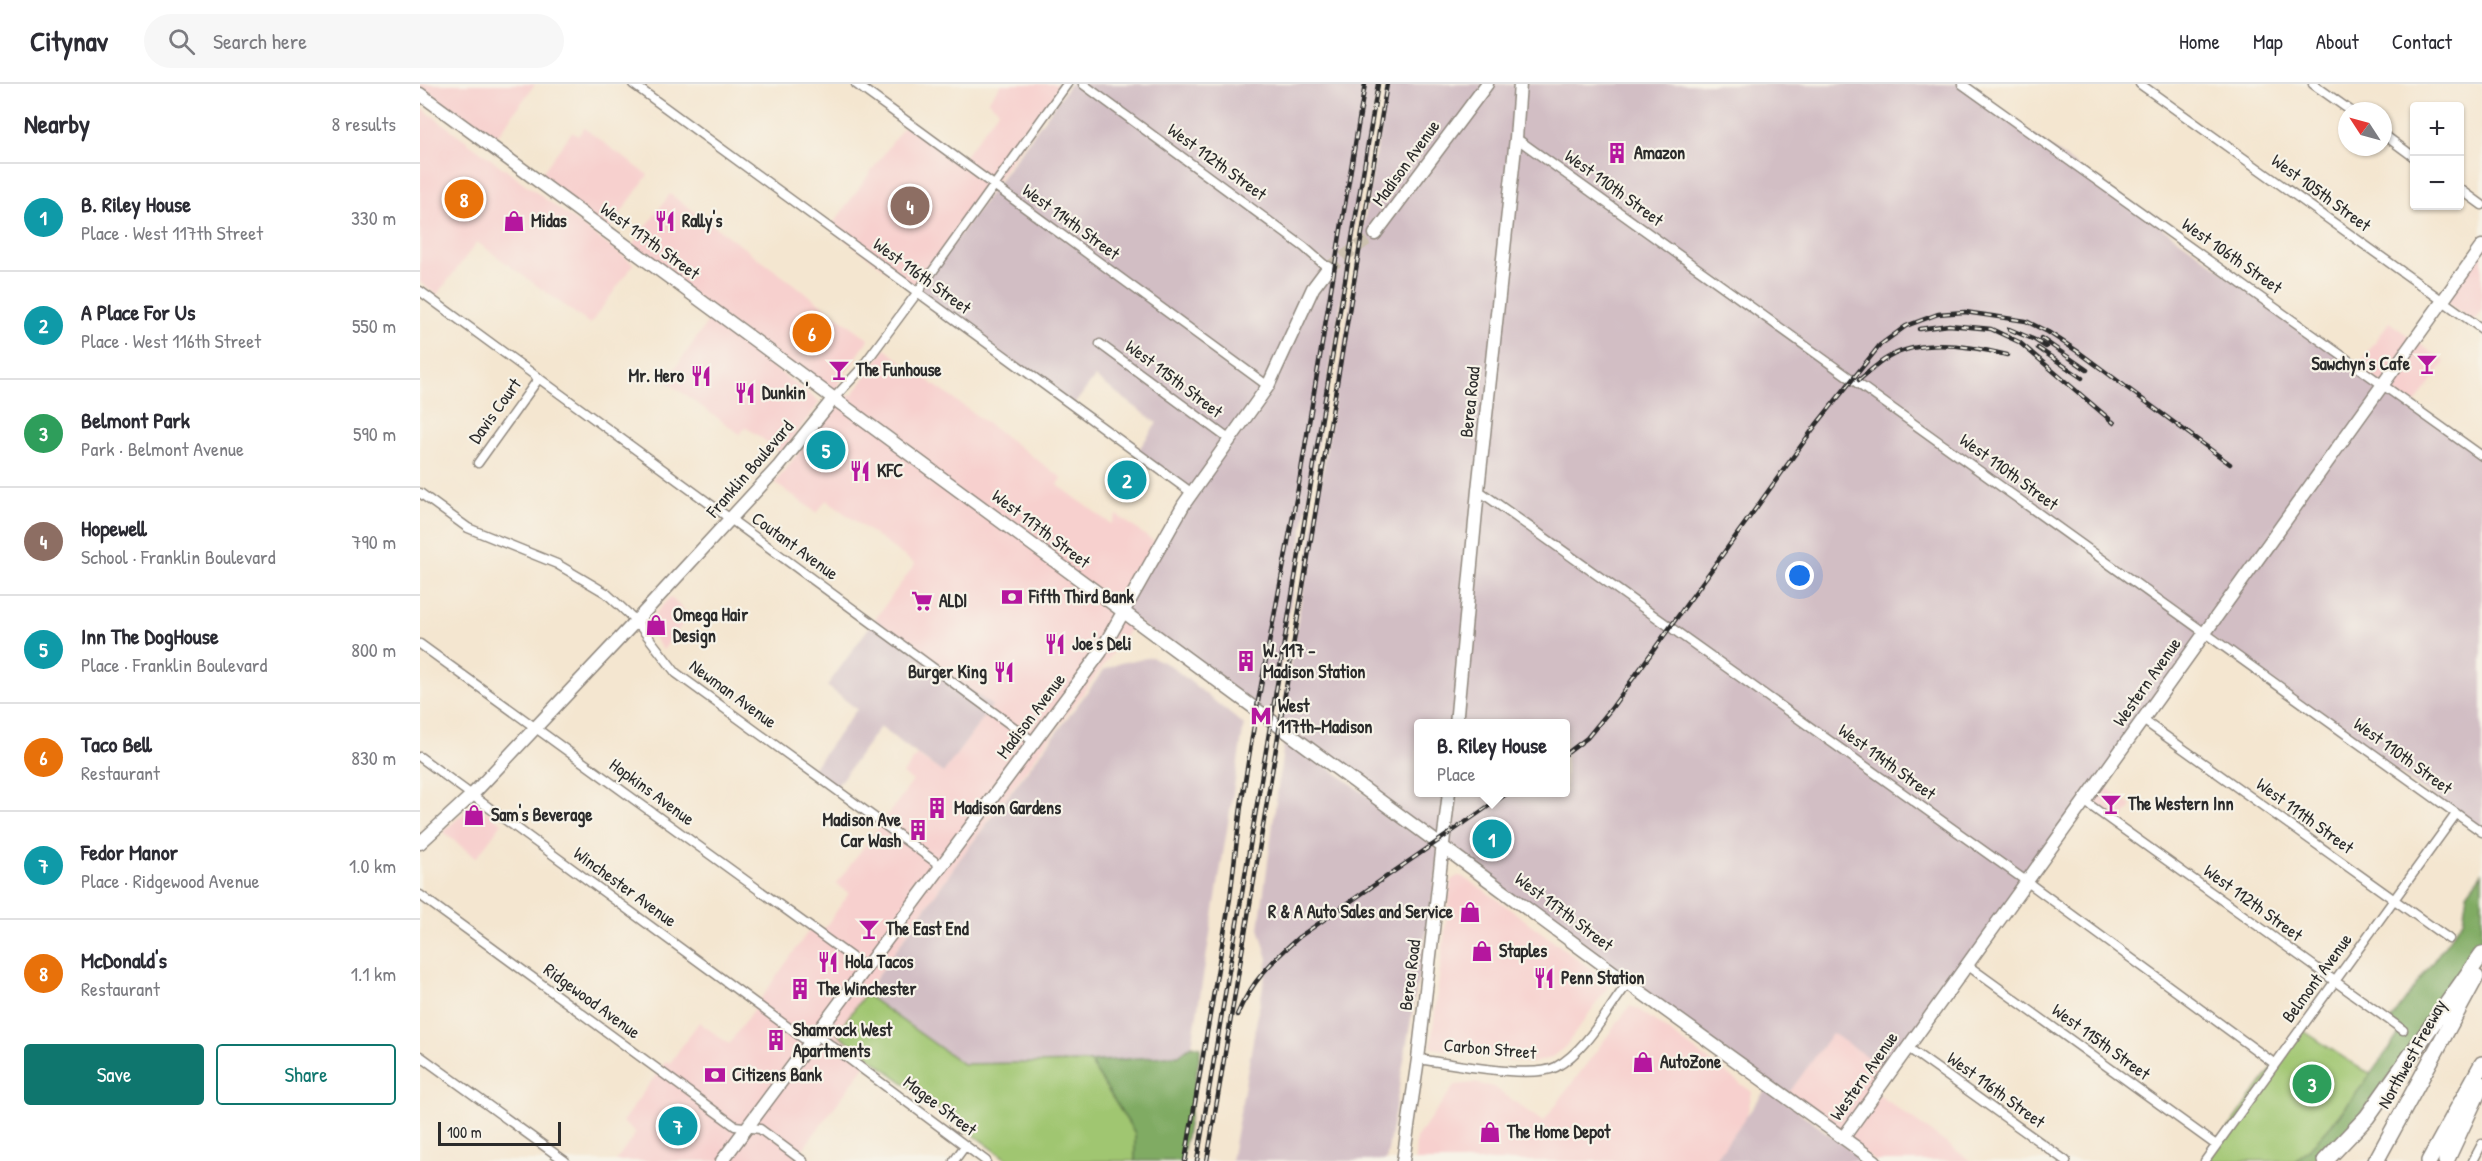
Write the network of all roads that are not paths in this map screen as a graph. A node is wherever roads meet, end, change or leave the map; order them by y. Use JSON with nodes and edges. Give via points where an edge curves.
{"nodes":[{"id":1,"x":633,"y":84,"type":"edge"},
{"id":2,"x":856,"y":84,"type":"edge"},
{"id":3,"x":1067,"y":84,"type":"edge"},
{"id":4,"x":1083,"y":84,"type":"edge"},
{"id":5,"x":1487,"y":84,"type":"edge"},
{"id":6,"x":1520,"y":84,"type":"edge"},
{"id":7,"x":1962,"y":84,"type":"edge"},
{"id":8,"x":2140,"y":84,"type":"edge"},
{"id":9,"x":2313,"y":84,"type":"edge"},
{"id":10,"x":420,"y":94,"type":"edge"},
{"id":11,"x":2338,"y":102,"type":"edge"},
{"id":12,"x":1516,"y":138,"type":"junction"},
{"id":13,"x":2392,"y":140,"type":"edge"},
{"id":14,"x":2414,"y":156,"type":"edge"},
{"id":15,"x":994,"y":186,"type":"junction"},
{"id":16,"x":2464,"y":192,"type":"edge"},
{"id":17,"x":2482,"y":205,"type":"edge"},
{"id":18,"x":1375,"y":234,"type":"tunnel mouth"},
{"id":19,"x":2482,"y":246,"type":"edge"},
{"id":20,"x":1328,"y":268,"type":"joint"},
{"id":21,"x":420,"y":291,"type":"edge"},
{"id":22,"x":917,"y":293,"type":"junction"},
{"id":23,"x":2442,"y":300,"type":"junction"},
{"id":24,"x":2482,"y":328,"type":"edge"},
{"id":25,"x":1100,"y":344,"type":"dead end"},
{"id":26,"x":539,"y":378,"type":"junction"},
{"id":27,"x":2383,"y":384,"type":"junction"},
{"id":28,"x":1268,"y":386,"type":"junction"},
{"id":29,"x":834,"y":398,"type":"junction"},
{"id":30,"x":1230,"y":440,"type":"junction"},
{"id":31,"x":2482,"y":456,"type":"edge"},
{"id":32,"x":478,"y":463,"type":"dead end"},
{"id":33,"x":1478,"y":490,"type":"junction"},
{"id":34,"x":420,"y":493,"type":"edge"},
{"id":35,"x":1192,"y":493,"type":"junction"},
{"id":36,"x":731,"y":519,"type":"junction"},
{"id":37,"x":1123,"y":611,"type":"junction"},
{"id":38,"x":636,"y":621,"type":"junction"},
{"id":39,"x":2204,"y":633,"type":"junction"},
{"id":40,"x":420,"y":644,"type":"edge"},
{"id":41,"x":1456,"y":719,"type":"edge"},
{"id":42,"x":2143,"y":720,"type":"junction"},
{"id":43,"x":536,"y":728,"type":"junction"},
{"id":44,"x":1034,"y":742,"type":"junction"},
{"id":45,"x":420,"y":757,"type":"edge"},
{"id":46,"x":472,"y":795,"type":"junction"},
{"id":47,"x":1449,"y":797,"type":"edge"},
{"id":48,"x":2084,"y":801,"type":"junction"},
{"id":49,"x":2456,"y":814,"type":"junction"},
{"id":50,"x":2482,"y":832,"type":"edge"},
{"id":51,"x":420,"y":843,"type":"edge"},
{"id":52,"x":1444,"y":846,"type":"junction"},
{"id":53,"x":941,"y":866,"type":"junction"},
{"id":54,"x":2026,"y":881,"type":"junction"},
{"id":55,"x":420,"y":895,"type":"edge"},
{"id":56,"x":2394,"y":901,"type":"junction"},
{"id":57,"x":2449,"y":939,"type":"dead end"},
{"id":58,"x":2482,"y":954,"type":"edge"},
{"id":59,"x":1967,"y":965,"type":"junction"},
{"id":60,"x":865,"y":967,"type":"junction"},
{"id":61,"x":2482,"y":967,"type":"edge"},
{"id":62,"x":1628,"y":982,"type":"junction"},
{"id":63,"x":2334,"y":982,"type":"junction"},
{"id":64,"x":2403,"y":1030,"type":"dead end"},
{"id":65,"x":814,"y":1039,"type":"junction"},
{"id":66,"x":1907,"y":1047,"type":"junction"},
{"id":67,"x":420,"y":1056,"type":"edge"},
{"id":68,"x":1418,"y":1059,"type":"junction"},
{"id":69,"x":2275,"y":1064,"type":"junction"},
{"id":70,"x":2482,"y":1064,"type":"edge"},
{"id":71,"x":2482,"y":1084,"type":"edge"},
{"id":72,"x":746,"y":1128,"type":"junction"},
{"id":73,"x":1843,"y":1138,"type":"junction"},
{"id":74,"x":2482,"y":1144,"type":"edge"},
{"id":75,"x":2216,"y":1145,"type":"junction"},
{"id":76,"x":965,"y":1146,"type":"junction"},
{"id":77,"x":565,"y":1161,"type":"edge"},
{"id":78,"x":722,"y":1161,"type":"edge"},
{"id":79,"x":803,"y":1161,"type":"edge"},
{"id":80,"x":954,"y":1161,"type":"edge"},
{"id":81,"x":986,"y":1161,"type":"edge"},
{"id":82,"x":1403,"y":1161,"type":"edge"},
{"id":83,"x":1875,"y":1161,"type":"edge"},
{"id":84,"x":2066,"y":1161,"type":"edge"},
{"id":85,"x":2205,"y":1161,"type":"edge"},
{"id":86,"x":2325,"y":1161,"type":"edge"},
{"id":87,"x":2376,"y":1161,"type":"edge"},
{"id":88,"x":2429,"y":1161,"type":"edge"},
{"id":89,"x":2446,"y":1161,"type":"edge"},
{"id":90,"x":2474,"y":1161,"type":"edge"}],
"edges":[{"from":1,"to":22,"type":"street","name":"West 116th Street"},
{"from":2,"to":15,"type":"street","name":"West 114th Street"},
{"from":3,"to":15,"type":"street","name":"Franklin Boulevard"},
{"from":4,"to":20,"type":"street","name":"West 112th Street"},
{"from":5,"to":18,"type":"main road","name":"Madison Avenue"},
{"from":6,"to":12,"type":"main road","name":"Berea Road"},
{"from":7,"to":27,"type":"street","name":"West 106th Street"},
{"from":8,"to":23,"type":"street","name":"West 105th Street"},
{"from":9,"to":11,"type":"street"},
{"from":10,"to":29,"type":"main road","name":"West 117th Street"},
{"from":12,"to":33,"type":"main road","name":"Berea Road"},
{"from":12,"to":39,"type":"street","name":"West 110th Street"},
{"from":13,"to":14,"type":"street"},
{"from":15,"to":22,"type":"street","name":"Franklin Boulevard"},
{"from":15,"to":28,"type":"street","name":"West 114th Street"},
{"from":16,"to":17,"type":"street"},
{"from":19,"to":23,"type":"main road","name":"Western Avenue"},
{"from":20,"to":28,"type":"main road","name":"Madison Avenue","via":[[1312,288]]},
{"from":21,"to":26,"type":"street","name":"Coutant Avenue"},
{"from":22,"to":29,"type":"street","name":"Franklin Boulevard","via":[[860,370]]},
{"from":22,"to":35,"type":"street","name":"West 116th Street"},
{"from":23,"to":24,"type":"street","name":"West 105th Street"},
{"from":23,"to":27,"type":"main road","name":"Western Avenue"},
{"from":25,"to":30,"type":"street","name":"West 115th Street"},
{"from":26,"to":32,"type":"street","name":"Davis Court"},
{"from":26,"to":36,"type":"street","name":"Coutant Avenue"},
{"from":27,"to":31,"type":"street","name":"West 106th Street"},
{"from":27,"to":39,"type":"main road","name":"Western Avenue"},
{"from":28,"to":30,"type":"main road","name":"Madison Avenue"},
{"from":29,"to":36,"type":"main road","name":"Franklin Boulevard"},
{"from":29,"to":37,"type":"main road","name":"West 117th Street"},
{"from":30,"to":35,"type":"main road","name":"Madison Avenue"},
{"from":33,"to":41,"type":"main road","name":"Berea Road"},
{"from":33,"to":54,"type":"street","name":"West 114th Street"},
{"from":34,"to":38,"type":"street","name":"Newman Avenue","via":[[468,528],[557,564],[596,587]]},
{"from":35,"to":37,"type":"main road","name":"Madison Avenue"},
{"from":36,"to":38,"type":"main road","name":"Franklin Boulevard"},
{"from":36,"to":44,"type":"street","name":"Coutant Avenue"},
{"from":37,"to":44,"type":"main road","name":"Madison Avenue","via":[[1100,653]]},
{"from":37,"to":52,"type":"main road","name":"West 117th Street"},
{"from":38,"to":43,"type":"main road","name":"Franklin Boulevard"},
{"from":38,"to":53,"type":"street","name":"Newman Avenue","via":[[676,674]]},
{"from":39,"to":42,"type":"main road","name":"Western Avenue"},
{"from":39,"to":49,"type":"street","name":"West 110th Street"},
{"from":40,"to":43,"type":"street","name":"Hopkins Avenue"},
{"from":42,"to":48,"type":"main road","name":"Western Avenue"},
{"from":42,"to":56,"type":"street","name":"West 111th Street"},
{"from":43,"to":46,"type":"main road","name":"Franklin Boulevard"},
{"from":43,"to":60,"type":"street","name":"Hopkins Avenue"},
{"from":44,"to":53,"type":"main road","name":"Madison Avenue"},
{"from":45,"to":46,"type":"street","name":"Winchester Avenue"},
{"from":46,"to":51,"type":"main road","name":"Franklin Boulevard"},
{"from":46,"to":65,"type":"street","name":"Winchester Avenue"},
{"from":47,"to":52,"type":"main road","name":"Berea Road"},
{"from":48,"to":54,"type":"main road","name":"Western Avenue"},
{"from":48,"to":63,"type":"street","name":"West 112th Street"},
{"from":49,"to":50,"type":"street","name":"West 110th Street"},
{"from":49,"to":56,"type":"street","name":"Belmont Avenue"},
{"from":52,"to":62,"type":"main road","name":"West 117th Street"},
{"from":52,"to":68,"type":"main road","name":"Berea Road"},
{"from":53,"to":60,"type":"main road","name":"Madison Avenue"},
{"from":54,"to":59,"type":"main road","name":"Western Avenue"},
{"from":54,"to":69,"type":"street","name":"West 114th Street"},
{"from":55,"to":72,"type":"street","name":"Ridgewood Avenue","via":[[735,1126]]},
{"from":56,"to":57,"type":"street","name":"West 111th Street"},
{"from":56,"to":63,"type":"street","name":"Belmont Avenue"},
{"from":58,"to":86,"type":"highway","via":[[2367,1117]]},
{"from":59,"to":66,"type":"main road","name":"Western Avenue"},
{"from":59,"to":75,"type":"street","name":"West 115th Street"},
{"from":60,"to":65,"type":"main road","name":"Madison Avenue"},
{"from":61,"to":87,"type":"highway","name":"Northwest Freeway"},
{"from":62,"to":68,"type":"street","name":"Carbon Street","via":[[1581,1047],[1554,1068],[1533,1073]]},
{"from":62,"to":73,"type":"main road","name":"West 117th Street"},
{"from":63,"to":64,"type":"street","name":"West 112th Street"},
{"from":63,"to":69,"type":"street","name":"Belmont Avenue"},
{"from":65,"to":72,"type":"main road","name":"Madison Avenue"},
{"from":65,"to":76,"type":"street","name":"Magee Street"},
{"from":66,"to":73,"type":"main road","name":"Western Avenue"},
{"from":66,"to":84,"type":"street","name":"West 116th Street"},
{"from":67,"to":77,"type":"street"},
{"from":68,"to":82,"type":"main road","name":"Berea Road"},
{"from":69,"to":75,"type":"street","name":"Belmont Avenue"},
{"from":70,"to":88,"type":"highway"},
{"from":71,"to":89,"type":"highway"},
{"from":72,"to":78,"type":"main road","name":"Madison Avenue"},
{"from":72,"to":79,"type":"street","name":"Ridgewood Avenue","via":[[760,1129]]},
{"from":73,"to":83,"type":"main road","name":"West 117th Street"},
{"from":74,"to":90,"type":"street"},
{"from":75,"to":85,"type":"street","name":"Belmont Avenue"},
{"from":76,"to":80,"type":"street"},
{"from":76,"to":81,"type":"street","name":"Magee Street"}]}
